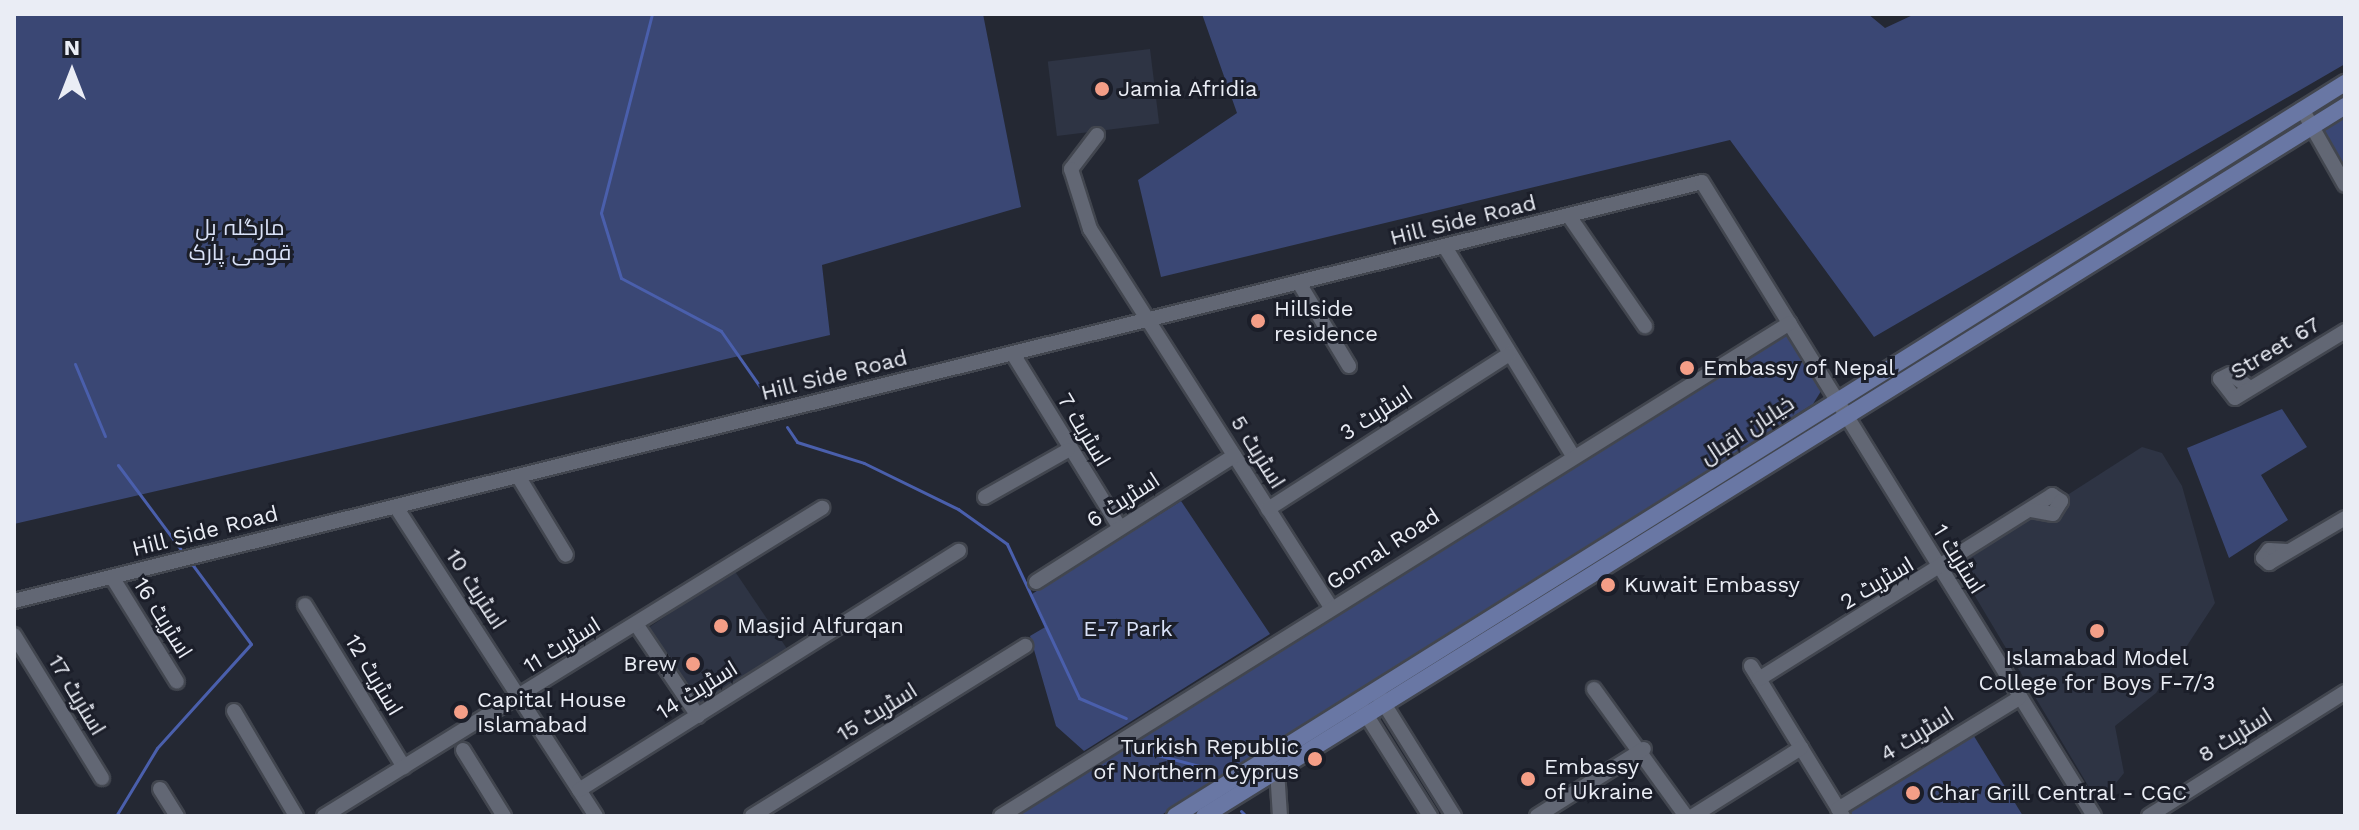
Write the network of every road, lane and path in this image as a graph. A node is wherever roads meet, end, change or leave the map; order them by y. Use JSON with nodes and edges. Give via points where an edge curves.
{"nodes":[{"id":1,"x":2345,"y":83,"type":"edge"},
{"id":2,"x":2345,"y":106,"type":"edge"},
{"id":3,"x":2302,"y":109,"type":"junction"},
{"id":4,"x":2310,"y":128,"type":"junction"},
{"id":5,"x":1097,"y":135,"type":"dead end"},
{"id":6,"x":2345,"y":185,"type":"edge"},
{"id":7,"x":1569,"y":216,"type":"junction"},
{"id":8,"x":1445,"y":247,"type":"junction"},
{"id":9,"x":1299,"y":283,"type":"junction"},
{"id":10,"x":1148,"y":320,"type":"junction"},
{"id":11,"x":1790,"y":323,"type":"junction"},
{"id":12,"x":1645,"y":326,"type":"dead end"},
{"id":13,"x":2345,"y":331,"type":"edge"},
{"id":14,"x":1013,"y":354,"type":"junction"},
{"id":15,"x":1509,"y":354,"type":"junction"},
{"id":16,"x":1349,"y":366,"type":"dead end"},
{"id":17,"x":2246,"y":385,"type":"dead end"},
{"id":18,"x":1837,"y":400,"type":"junction"},
{"id":19,"x":1847,"y":416,"type":"junction"},
{"id":20,"x":1068,"y":450,"type":"junction"},
{"id":21,"x":1572,"y":454,"type":"junction"},
{"id":22,"x":1234,"y":456,"type":"junction"},
{"id":23,"x":518,"y":476,"type":"junction"},
{"id":24,"x":985,"y":497,"type":"dead end"},
{"id":25,"x":396,"y":507,"type":"junction"},
{"id":26,"x":822,"y":508,"type":"dead end"},
{"id":27,"x":1268,"y":509,"type":"junction"},
{"id":28,"x":2031,"y":510,"type":"dead end"},
{"id":29,"x":2345,"y":518,"type":"edge"},
{"id":30,"x":1120,"y":528,"type":"junction"},
{"id":31,"x":959,"y":551,"type":"dead end"},
{"id":32,"x":2287,"y":551,"type":"dead end"},
{"id":33,"x":566,"y":555,"type":"dead end"},
{"id":34,"x":1940,"y":571,"type":"junction"},
{"id":35,"x":112,"y":577,"type":"junction"},
{"id":36,"x":1036,"y":582,"type":"dead end"},
{"id":37,"x":14,"y":601,"type":"edge"},
{"id":38,"x":305,"y":605,"type":"dead end"},
{"id":39,"x":1331,"y":608,"type":"junction"},
{"id":40,"x":636,"y":624,"type":"junction"},
{"id":41,"x":14,"y":635,"type":"edge"},
{"id":42,"x":1025,"y":646,"type":"dead end"},
{"id":43,"x":177,"y":682,"type":"dead end"},
{"id":44,"x":1374,"y":687,"type":"junction"},
{"id":45,"x":1594,"y":689,"type":"dead end"},
{"id":46,"x":2345,"y":692,"type":"edge"},
{"id":47,"x":520,"y":697,"type":"junction"},
{"id":48,"x":2019,"y":698,"type":"junction"},
{"id":49,"x":1356,"y":699,"type":"junction"},
{"id":50,"x":1384,"y":704,"type":"junction"},
{"id":51,"x":234,"y":711,"type":"dead end"},
{"id":52,"x":698,"y":716,"type":"junction"},
{"id":53,"x":1367,"y":716,"type":"junction"},
{"id":54,"x":1801,"y":748,"type":"junction"},
{"id":55,"x":1644,"y":749,"type":"junction"},
{"id":56,"x":463,"y":750,"type":"dead end"},
{"id":57,"x":404,"y":767,"type":"junction"},
{"id":58,"x":1277,"y":770,"type":"junction"},
{"id":59,"x":102,"y":778,"type":"dead end"},
{"id":60,"x":160,"y":789,"type":"dead end"},
{"id":61,"x":579,"y":790,"type":"junction"},
{"id":62,"x":1841,"y":812,"type":"edge"},
{"id":63,"x":177,"y":816,"type":"edge"},
{"id":64,"x":296,"y":816,"type":"edge"},
{"id":65,"x":324,"y":816,"type":"edge"},
{"id":66,"x":504,"y":816,"type":"edge"},
{"id":67,"x":596,"y":816,"type":"edge"},
{"id":68,"x":752,"y":816,"type":"edge"},
{"id":69,"x":1001,"y":816,"type":"edge"},
{"id":70,"x":1175,"y":816,"type":"edge"},
{"id":71,"x":1204,"y":816,"type":"edge"},
{"id":72,"x":1280,"y":816,"type":"edge"},
{"id":73,"x":1430,"y":816,"type":"edge"},
{"id":74,"x":1454,"y":816,"type":"edge"},
{"id":75,"x":1537,"y":816,"type":"edge"},
{"id":76,"x":1686,"y":816,"type":"edge"},
{"id":77,"x":1693,"y":816,"type":"edge"},
{"id":78,"x":2094,"y":816,"type":"edge"},
{"id":79,"x":2149,"y":816,"type":"edge"}],
"edges":[{"from":1,"to":3,"type":"main road","name":"خیابان اقبال"},
{"from":2,"to":4,"type":"main road","name":"خیابان اقبال"},
{"from":3,"to":4,"type":"street"},
{"from":3,"to":18,"type":"main road","name":"خیابان اقبال"},
{"from":4,"to":6,"type":"street"},
{"from":4,"to":19,"type":"main road","name":"خیابان اقبال"},
{"from":5,"to":10,"type":"street","name":"اسٹریٹ 5","via":[[1071,169],[1076,199]]},
{"from":7,"to":8,"type":"street","name":"Hill Side Road"},
{"from":7,"to":11,"type":"street","name":"Hill Side Road","via":[[1702,182]]},
{"from":7,"to":12,"type":"street"},
{"from":8,"to":9,"type":"street","name":"Hill Side Road"},
{"from":8,"to":15,"type":"street"},
{"from":9,"to":10,"type":"street","name":"Hill Side Road"},
{"from":9,"to":16,"type":"street"},
{"from":10,"to":14,"type":"street","name":"Hill Side Road"},
{"from":10,"to":22,"type":"street","name":"اسٹریٹ 5"},
{"from":11,"to":18,"type":"street","name":"اسٹریٹ 1"},
{"from":11,"to":21,"type":"street","name":"Gomal Road"},
{"from":13,"to":17,"type":"street","name":"Street 67","via":[[2235,398],[2220,379],[2230,374]]},
{"from":14,"to":20,"type":"street","name":"اسٹریٹ 7"},
{"from":14,"to":23,"type":"street","name":"Hill Side Road"},
{"from":15,"to":21,"type":"street"},
{"from":15,"to":27,"type":"street","name":"اسٹریٹ 3"},
{"from":18,"to":19,"type":"street","name":"اسٹریٹ 1"},
{"from":18,"to":44,"type":"main road","name":"خیابان اقبال"},
{"from":19,"to":34,"type":"street","name":"اسٹریٹ 1"},
{"from":19,"to":50,"type":"main road","name":"خیابان اقبال"},
{"from":20,"to":24,"type":"street"},
{"from":20,"to":30,"type":"street","name":"اسٹریٹ 7"},
{"from":21,"to":39,"type":"street","name":"Gomal Road"},
{"from":22,"to":27,"type":"street","name":"اسٹریٹ 5"},
{"from":22,"to":30,"type":"street","name":"اسٹریٹ 6"},
{"from":23,"to":25,"type":"street","name":"Hill Side Road"},
{"from":23,"to":33,"type":"street"},
{"from":25,"to":35,"type":"street","name":"Hill Side Road"},
{"from":25,"to":47,"type":"street","name":"اسٹریٹ 10"},
{"from":26,"to":40,"type":"street","name":"اسٹریٹ 11"},
{"from":27,"to":39,"type":"street","name":"اسٹریٹ 5"},
{"from":28,"to":34,"type":"street","name":"اسٹریٹ 2","via":[[2053,514],[2061,501],[2052,495]]},
{"from":29,"to":32,"type":"street","via":[[2269,563],[2263,558],[2269,550]]},
{"from":30,"to":36,"type":"street","name":"اسٹریٹ 6"},
{"from":31,"to":52,"type":"street","name":"اسٹریٹ 14"},
{"from":34,"to":48,"type":"street","name":"اسٹریٹ 1"},
{"from":34,"to":54,"type":"street","name":"اسٹریٹ 2","via":[[1755,672]]},
{"from":35,"to":37,"type":"street","name":"Hill Side Road"},
{"from":35,"to":43,"type":"street","name":"اسٹریٹ 16"},
{"from":38,"to":57,"type":"street","name":"اسٹریٹ 12"},
{"from":39,"to":69,"type":"street","name":"Gomal Road"},
{"from":40,"to":47,"type":"street","name":"اسٹریٹ 11"},
{"from":40,"to":52,"type":"street"},
{"from":41,"to":59,"type":"street","name":"اسٹریٹ 17"},
{"from":42,"to":68,"type":"street","name":"اسٹریٹ 15"},
{"from":44,"to":49,"type":"main road","name":"خیابان اقبال"},
{"from":44,"to":50,"type":"street"},
{"from":45,"to":55,"type":"street"},
{"from":46,"to":79,"type":"street","name":"اسٹریٹ 8"},
{"from":47,"to":57,"type":"street","name":"اسٹریٹ 11"},
{"from":47,"to":61,"type":"street","name":"اسٹریٹ 10"},
{"from":48,"to":62,"type":"street","name":"اسٹریٹ 4"},
{"from":48,"to":78,"type":"street","name":"اسٹریٹ 1"},
{"from":49,"to":53,"type":"street"},
{"from":49,"to":70,"type":"main road","name":"خیابان اقبال"},
{"from":50,"to":53,"type":"main road","name":"خیابان اقبال"},
{"from":50,"to":74,"type":"street"},
{"from":51,"to":64,"type":"street"},
{"from":52,"to":61,"type":"street","name":"اسٹریٹ 14"},
{"from":53,"to":58,"type":"main road","name":"خیابان اقبال"},
{"from":53,"to":73,"type":"street"},
{"from":54,"to":62,"type":"street"},
{"from":54,"to":77,"type":"street"},
{"from":55,"to":75,"type":"street"},
{"from":55,"to":76,"type":"street"},
{"from":56,"to":66,"type":"street"},
{"from":57,"to":65,"type":"street","name":"اسٹریٹ 11"},
{"from":58,"to":71,"type":"main road","name":"خیابان اقبال"},
{"from":58,"to":72,"type":"street"},
{"from":60,"to":63,"type":"street"},
{"from":61,"to":67,"type":"street","name":"اسٹریٹ 10"}]}
